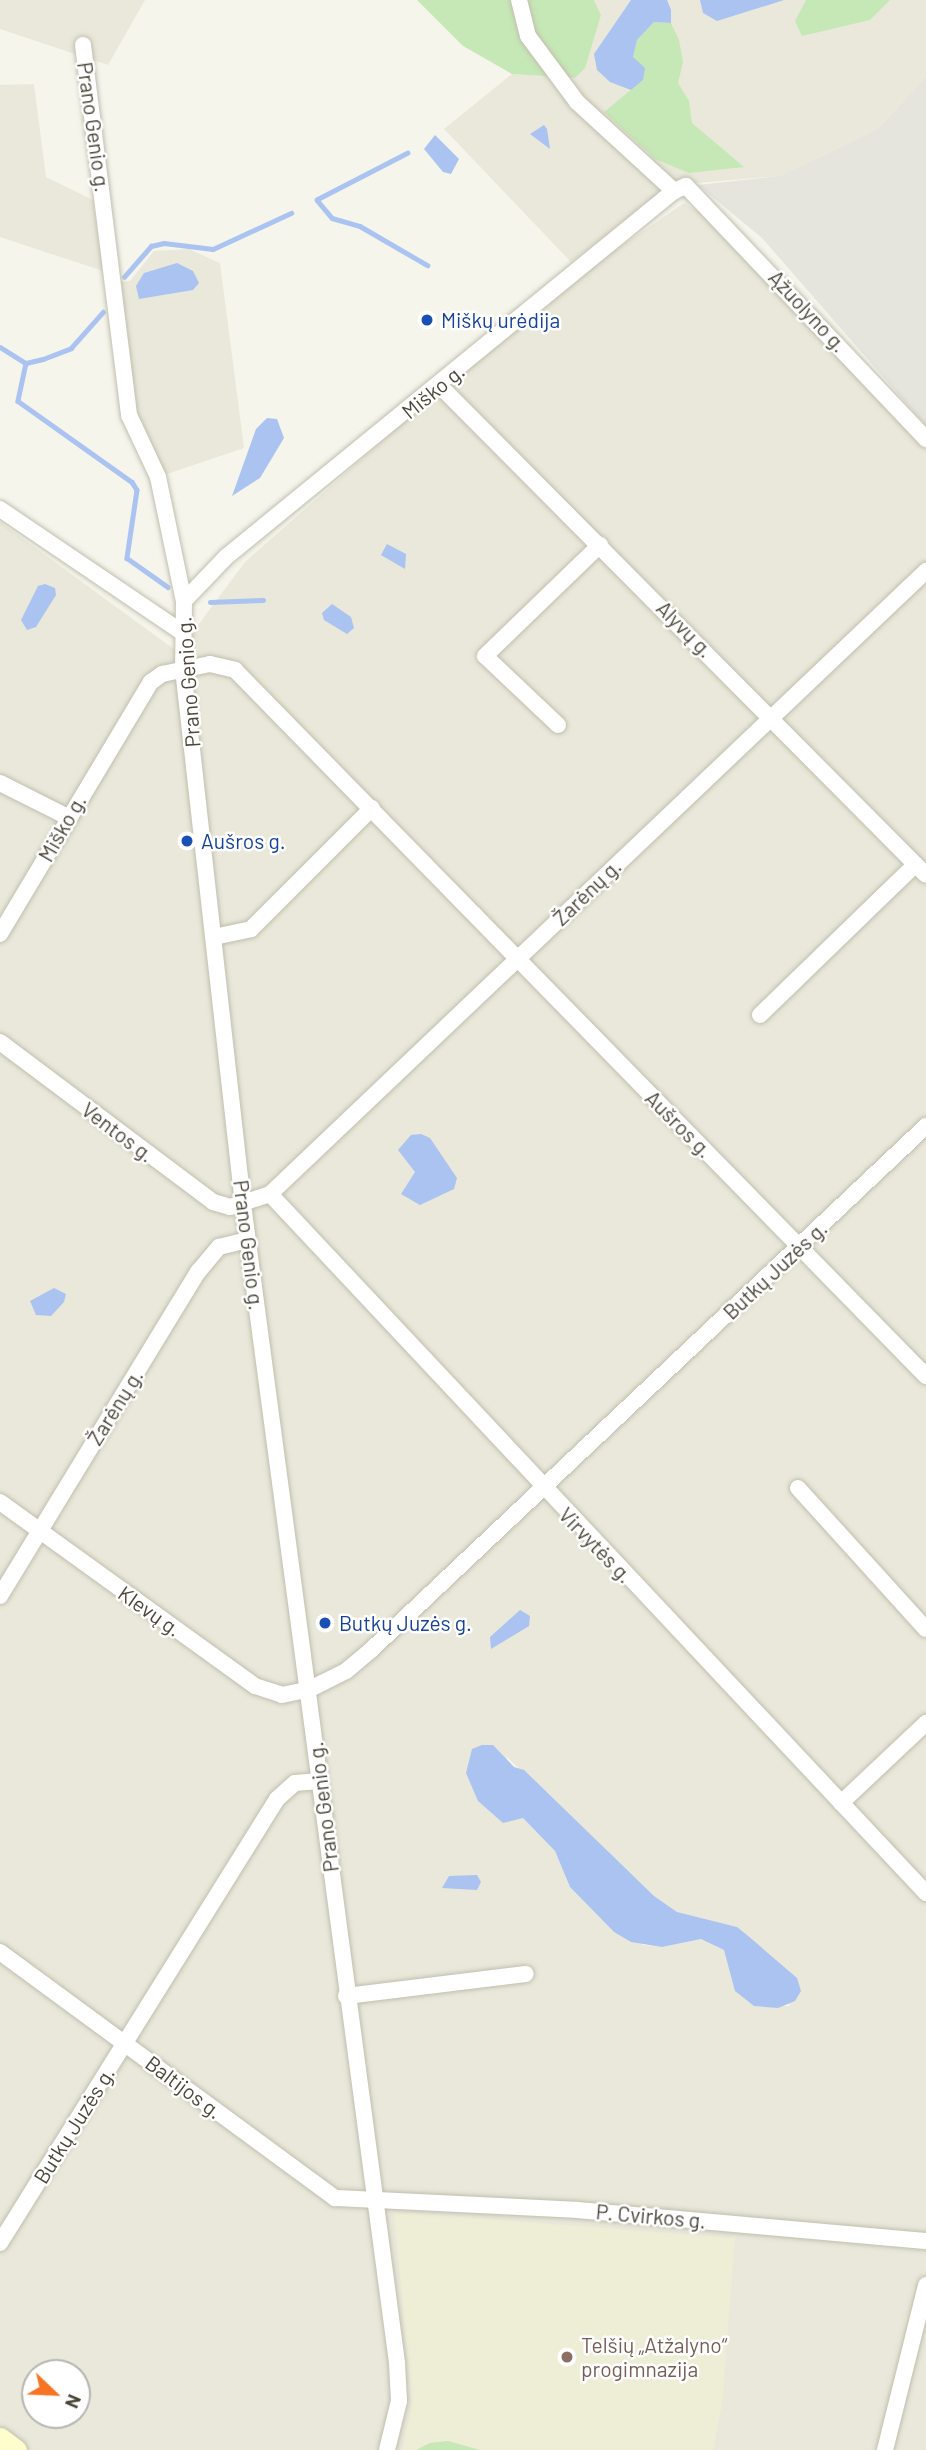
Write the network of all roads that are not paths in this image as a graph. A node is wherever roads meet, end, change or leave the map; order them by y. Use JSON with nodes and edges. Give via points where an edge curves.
{"nodes":[{"id":1,"x":519,"y":0,"type":"edge"},
{"id":2,"x":83,"y":45,"type":"dead end"},
{"id":3,"x":680,"y":188,"type":"junction"},
{"id":4,"x":440,"y":386,"type":"junction"},
{"id":5,"x":926,"y":439,"type":"edge"},
{"id":6,"x":0,"y":509,"type":"edge"},
{"id":7,"x":600,"y":545,"type":"junction"},
{"id":8,"x":926,"y":571,"type":"edge"},
{"id":9,"x":184,"y":601,"type":"junction"},
{"id":10,"x":182,"y":632,"type":"junction"},
{"id":11,"x":183,"y":669,"type":"junction"},
{"id":12,"x":771,"y":715,"type":"junction"},
{"id":13,"x":558,"y":725,"type":"dead end"},
{"id":14,"x":0,"y":783,"type":"edge"},
{"id":15,"x":372,"y":808,"type":"junction"},
{"id":16,"x":68,"y":817,"type":"junction"},
{"id":17,"x":920,"y":870,"type":"edge"},
{"id":18,"x":0,"y":934,"type":"edge"},
{"id":19,"x":214,"y":937,"type":"junction"},
{"id":20,"x":516,"y":960,"type":"junction"},
{"id":21,"x":760,"y":1015,"type":"dead end"},
{"id":22,"x":0,"y":1042,"type":"edge"},
{"id":23,"x":926,"y":1126,"type":"edge"},
{"id":24,"x":270,"y":1194,"type":"junction"},
{"id":25,"x":243,"y":1204,"type":"junction"},
{"id":26,"x":247,"y":1240,"type":"junction"},
{"id":27,"x":800,"y":1246,"type":"junction"},
{"id":28,"x":926,"y":1376,"type":"edge"},
{"id":29,"x":798,"y":1488,"type":"dead end"},
{"id":30,"x":544,"y":1489,"type":"junction"},
{"id":31,"x":0,"y":1503,"type":"edge"},
{"id":32,"x":39,"y":1532,"type":"junction"},
{"id":33,"x":0,"y":1596,"type":"edge"},
{"id":34,"x":926,"y":1629,"type":"edge"},
{"id":35,"x":310,"y":1689,"type":"junction"},
{"id":36,"x":926,"y":1723,"type":"edge"},
{"id":37,"x":320,"y":1781,"type":"junction"},
{"id":38,"x":841,"y":1803,"type":"junction"},
{"id":39,"x":926,"y":1893,"type":"edge"},
{"id":40,"x":0,"y":1952,"type":"edge"},
{"id":41,"x":526,"y":1974,"type":"dead end"},
{"id":42,"x":346,"y":1996,"type":"junction"},
{"id":43,"x":125,"y":2043,"type":"junction"},
{"id":44,"x":375,"y":2200,"type":"junction"},
{"id":45,"x":926,"y":2241,"type":"edge"},
{"id":46,"x":0,"y":2243,"type":"edge"},
{"id":47,"x":926,"y":2285,"type":"edge"},
{"id":48,"x":0,"y":2438,"type":"edge"},
{"id":49,"x":16,"y":2450,"type":"edge"},
{"id":50,"x":387,"y":2450,"type":"edge"},
{"id":51,"x":885,"y":2450,"type":"edge"}],
"edges":[{"from":1,"to":3,"type":"street","name":"Ąžuolyno g.","via":[[528,36],[577,102]]},
{"from":2,"to":9,"type":"street","name":"Prano Genio g.","via":[[129,415],[158,477]]},
{"from":3,"to":4,"type":"street","name":"Miško g."},
{"from":3,"to":5,"type":"street","name":"Ąžuolyno g."},
{"from":4,"to":7,"type":"street","name":"Alyvų g."},
{"from":4,"to":9,"type":"street","name":"Miško g.","via":[[226,557]]},
{"from":6,"to":10,"type":"street"},
{"from":7,"to":12,"type":"street","name":"Alyvų g."},
{"from":7,"to":13,"type":"street","via":[[485,656]]},
{"from":8,"to":12,"type":"street","name":"Žarėnų g."},
{"from":9,"to":10,"type":"street","name":"Prano Genio g."},
{"from":10,"to":11,"type":"street","name":"Prano Genio g."},
{"from":11,"to":15,"type":"street","name":"Aušros g.","via":[[210,664],[235,670]]},
{"from":11,"to":16,"type":"street","name":"Miško g.","via":[[151,682]]},
{"from":11,"to":19,"type":"street","name":"Prano Genio g."},
{"from":12,"to":17,"type":"street","name":"Alyvų g."},
{"from":12,"to":20,"type":"street","name":"Žarėnų g."},
{"from":14,"to":16,"type":"street"},
{"from":15,"to":19,"type":"street","via":[[251,929]]},
{"from":15,"to":20,"type":"street","name":"Aušros g."},
{"from":16,"to":18,"type":"street","name":"Miško g."},
{"from":17,"to":21,"type":"street"},
{"from":19,"to":25,"type":"street","name":"Prano Genio g."},
{"from":20,"to":24,"type":"street","name":"Žarėnų g."},
{"from":20,"to":27,"type":"street","name":"Aušros g."},
{"from":22,"to":25,"type":"street","name":"Ventos g.","via":[[196,1192],[221,1206]]},
{"from":23,"to":27,"type":"street","name":"Butkų Juzės g."},
{"from":24,"to":25,"type":"street","name":"Žarėnų g."},
{"from":24,"to":30,"type":"street","name":"Virvytės g."},
{"from":25,"to":26,"type":"street","name":"Prano Genio g."},
{"from":26,"to":32,"type":"street","name":"Žarėnų g.","via":[[226,1243],[211,1255]]},
{"from":26,"to":35,"type":"street","name":"Prano Genio g."},
{"from":27,"to":28,"type":"street","name":"Aušros g."},
{"from":27,"to":30,"type":"street","name":"Butkų Juzės g."},
{"from":29,"to":34,"type":"street"},
{"from":30,"to":35,"type":"street","name":"Butkų Juzės g.","via":[[372,1649],[346,1671]]},
{"from":30,"to":38,"type":"street","name":"Virvytės g."},
{"from":31,"to":32,"type":"street","name":"Klevų g."},
{"from":32,"to":33,"type":"street","name":"Žarėnų g."},
{"from":32,"to":35,"type":"street","name":"Klevų g.","via":[[255,1686],[282,1695]]},
{"from":35,"to":37,"type":"street","name":"Prano Genio g."},
{"from":36,"to":38,"type":"street"},
{"from":37,"to":42,"type":"street","name":"Prano Genio g."},
{"from":37,"to":43,"type":"street","name":"Butkų Juzės g.","via":[[295,1783],[276,1798]]},
{"from":38,"to":39,"type":"street","name":"Virvytės g."},
{"from":40,"to":43,"type":"street","name":"Baltijos g."},
{"from":41,"to":42,"type":"street"},
{"from":42,"to":44,"type":"street","name":"Prano Genio g."},
{"from":43,"to":44,"type":"street","name":"Baltijos g.","via":[[322,2192],[347,2200]]},
{"from":43,"to":46,"type":"street","name":"Butkų Juzės g."},
{"from":44,"to":45,"type":"street","name":"P. Cvirkos g.","via":[[577,2210]]},
{"from":44,"to":50,"type":"street","name":"Prano Genio g.","via":[[400,2401]]},
{"from":47,"to":51,"type":"street"},
{"from":48,"to":49,"type":"main road"}]}
